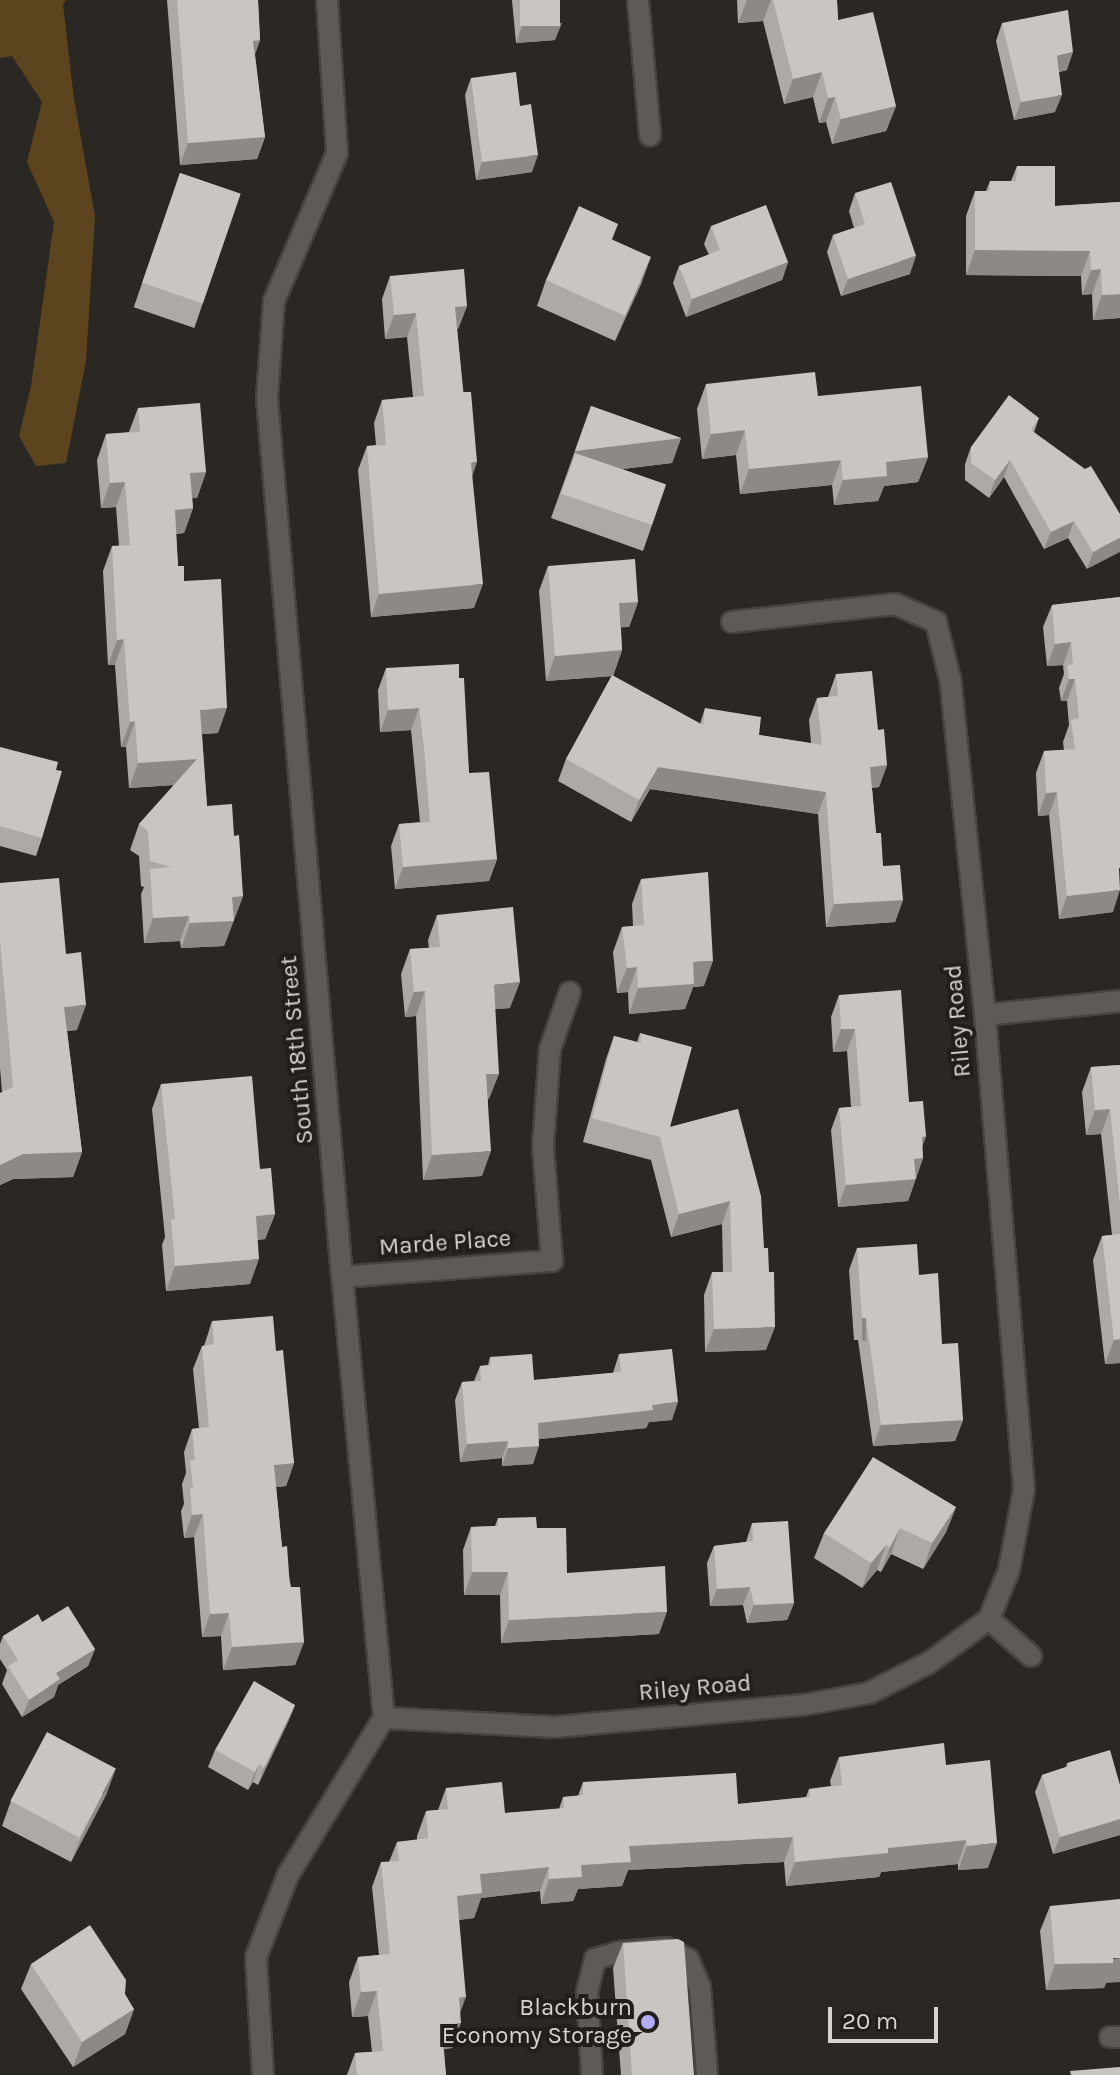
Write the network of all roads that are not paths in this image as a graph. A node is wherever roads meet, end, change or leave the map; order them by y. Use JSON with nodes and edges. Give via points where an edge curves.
{"nodes":[{"id":1,"x":327,"y":0,"type":"edge"},
{"id":2,"x":638,"y":0,"type":"edge"},
{"id":3,"x":650,"y":135,"type":"dead end"},
{"id":4,"x":732,"y":622,"type":"dead end"},
{"id":5,"x":570,"y":992,"type":"dead end"},
{"id":6,"x":1120,"y":1001,"type":"edge"},
{"id":7,"x":985,"y":1015,"type":"junction"},
{"id":8,"x":342,"y":1277,"type":"junction"},
{"id":9,"x":989,"y":1619,"type":"junction"},
{"id":10,"x":1031,"y":1656,"type":"dead end"},
{"id":11,"x":384,"y":1718,"type":"junction"},
{"id":12,"x":263,"y":2075,"type":"edge"},
{"id":13,"x":592,"y":2075,"type":"edge"},
{"id":14,"x":707,"y":2075,"type":"edge"}],
"edges":[{"from":1,"to":8,"type":"street","name":"South 18th Street","via":[[337,153],[274,301],[267,398]]},
{"from":2,"to":3,"type":"street"},
{"from":4,"to":7,"type":"street","name":"Riley Road","via":[[895,604],[936,622],[950,679]]},
{"from":5,"to":8,"type":"street","name":"Marde Place","via":[[550,1049],[543,1146],[552,1261]]},
{"from":6,"to":7,"type":"street"},
{"from":7,"to":9,"type":"street","name":"Riley Road","via":[[1024,1489],[1009,1570]]},
{"from":8,"to":11,"type":"street","name":"South 18th Street"},
{"from":9,"to":10,"type":"street"},
{"from":9,"to":11,"type":"street","name":"Riley Road","via":[[930,1662],[869,1693],[803,1705],[555,1727]]},
{"from":11,"to":12,"type":"street","via":[[288,1875],[256,1957]]},
{"from":13,"to":14,"type":"street","via":[[587,1992],[595,1959],[666,1948],[688,1959],[700,1987]]}]}
